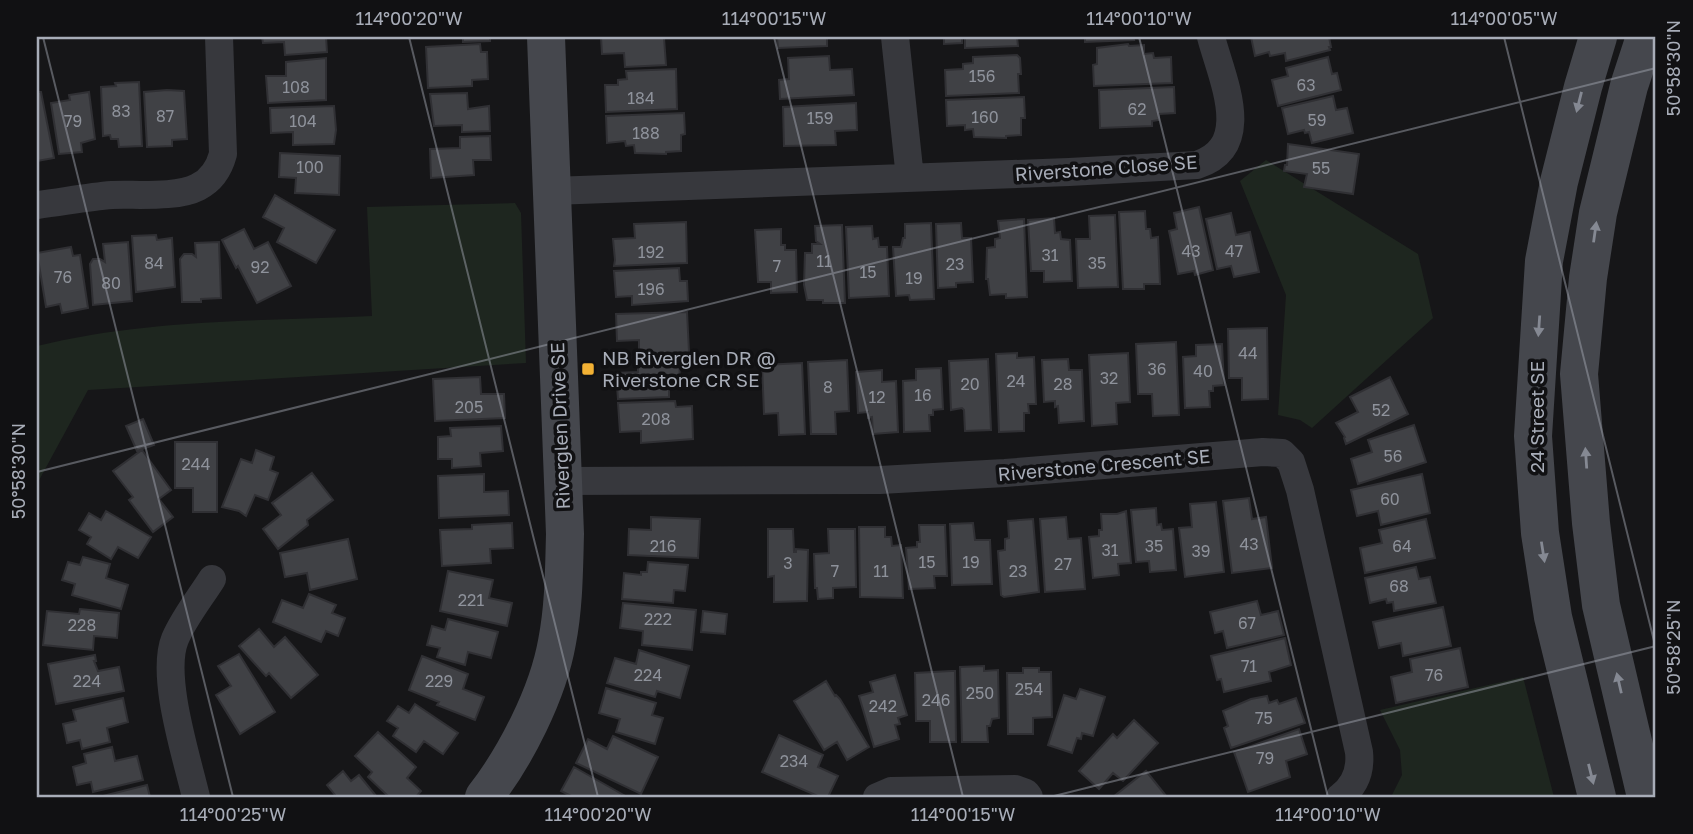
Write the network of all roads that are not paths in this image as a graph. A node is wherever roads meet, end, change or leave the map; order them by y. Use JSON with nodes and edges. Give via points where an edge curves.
{"nodes":[{"id":1,"x":219,"y":37,"type":"edge"},
{"id":2,"x":546,"y":37,"type":"edge"},
{"id":3,"x":895,"y":37,"type":"edge"},
{"id":4,"x":1212,"y":37,"type":"edge"},
{"id":5,"x":1598,"y":37,"type":"edge"},
{"id":6,"x":1645,"y":37,"type":"edge"},
{"id":7,"x":910,"y":178,"type":"junction"},
{"id":8,"x":552,"y":191,"type":"junction"},
{"id":9,"x":37,"y":205,"type":"edge"},
{"id":10,"x":562,"y":481,"type":"junction"},
{"id":11,"x":212,"y":579,"type":"dead end"},
{"id":12,"x":196,"y":797,"type":"edge"},
{"id":13,"x":484,"y":797,"type":"edge"},
{"id":14,"x":877,"y":797,"type":"edge"},
{"id":15,"x":1029,"y":797,"type":"edge"},
{"id":16,"x":1340,"y":797,"type":"edge"},
{"id":17,"x":1597,"y":797,"type":"edge"},
{"id":18,"x":1646,"y":797,"type":"edge"}],
"edges":[{"from":1,"to":9,"type":"street","via":[[223,154],[207,181],[181,192]]},
{"from":2,"to":8,"type":"main road","name":"Riverglen Drive SE"},
{"from":3,"to":7,"type":"street"},
{"from":4,"to":7,"type":"street","name":"Riverstone Close SE","via":[[1232,119],[1229,140],[1210,160]]},
{"from":5,"to":17,"type":"main road","name":"24 Street SE","one_way":true,"via":[[1562,169],[1544,261],[1533,436],[1540,533],[1553,617]]},
{"from":18,"to":6,"type":"main road","one_way":true,"via":[[1601,605],[1579,374],[1604,179]]},
{"from":7,"to":8,"type":"street","name":"Riverstone Close SE"},
{"from":8,"to":10,"type":"main road","name":"Riverglen Drive SE"},
{"from":10,"to":13,"type":"main road","name":"Riverglen Drive SE","via":[[564,571],[557,644],[518,746]]},
{"from":10,"to":16,"type":"street","name":"Riverstone Crescent SE","via":[[880,480],[1282,453],[1291,462],[1300,490],[1359,752],[1356,778]]},
{"from":11,"to":12,"type":"street","via":[[175,639],[171,660],[173,697]]},
{"from":14,"to":15,"type":"street","via":[[891,791],[1015,789]]}]}
